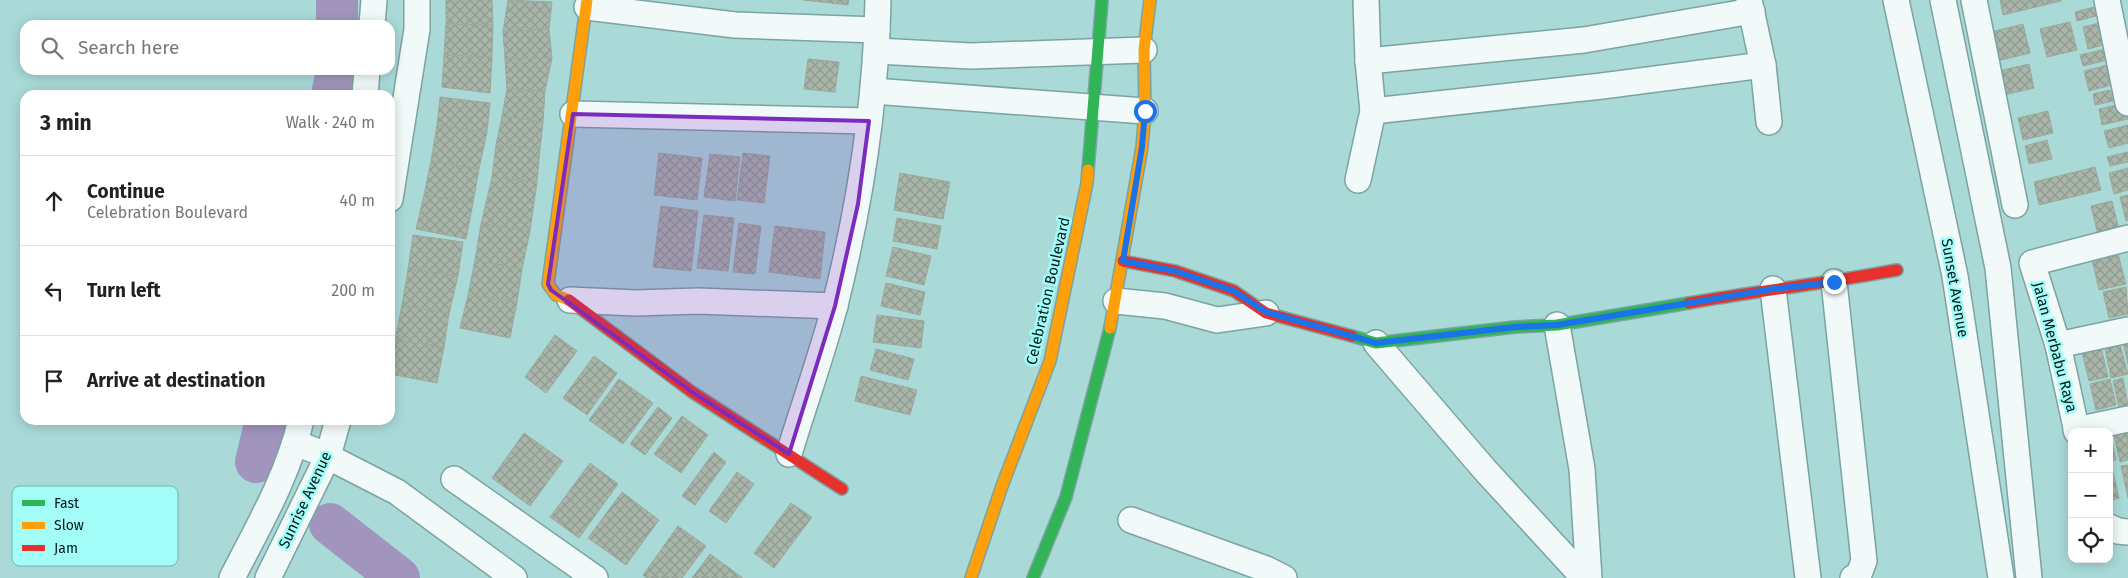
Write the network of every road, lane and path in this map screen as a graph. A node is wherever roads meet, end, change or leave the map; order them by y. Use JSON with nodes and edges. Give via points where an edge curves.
{"nodes":[{"id":1,"x":374,"y":0,"type":"edge"},
{"id":2,"x":417,"y":0,"type":"edge"},
{"id":3,"x":878,"y":0,"type":"edge"},
{"id":4,"x":1102,"y":0,"type":"edge"},
{"id":5,"x":1150,"y":0,"type":"edge"},
{"id":6,"x":1366,"y":0,"type":"edge"},
{"id":7,"x":1896,"y":0,"type":"edge"},
{"id":8,"x":1943,"y":0,"type":"edge"},
{"id":9,"x":1974,"y":0,"type":"edge"},
{"id":10,"x":2107,"y":0,"type":"edge"},
{"id":11,"x":587,"y":4,"type":"edge"},
{"id":12,"x":1750,"y":6,"type":"edge"},
{"id":13,"x":372,"y":20,"type":"edge"},
{"id":14,"x":877,"y":41,"type":"junction"},
{"id":15,"x":1144,"y":50,"type":"junction"},
{"id":16,"x":1098,"y":51,"type":"junction"},
{"id":17,"x":2123,"y":53,"type":"edge"},
{"id":18,"x":1368,"y":61,"type":"junction"},
{"id":19,"x":1762,"y":65,"type":"junction"},
{"id":20,"x":367,"y":75,"type":"edge"},
{"id":21,"x":365,"y":90,"type":"edge"},
{"id":22,"x":873,"y":90,"type":"junction"},
{"id":23,"x":2128,"y":103,"type":"edge"},
{"id":24,"x":1092,"y":107,"type":"junction"},
{"id":25,"x":1145,"y":111,"type":"junction"},
{"id":26,"x":1373,"y":112,"type":"junction"},
{"id":27,"x":573,"y":114,"type":"junction"},
{"id":28,"x":869,"y":121,"type":"junction"},
{"id":29,"x":1769,"y":122,"type":"dead end"},
{"id":30,"x":395,"y":168,"type":"edge"},
{"id":31,"x":1358,"y":180,"type":"dead end"},
{"id":32,"x":2015,"y":205,"type":"dead end"},
{"id":33,"x":2128,"y":238,"type":"edge"},
{"id":34,"x":1123,"y":261,"type":"junction"},
{"id":35,"x":1896,"y":270,"type":"dead end"},
{"id":36,"x":1834,"y":282,"type":"junction"},
{"id":37,"x":1773,"y":289,"type":"junction"},
{"id":38,"x":570,"y":300,"type":"junction"},
{"id":39,"x":1116,"y":301,"type":"junction"},
{"id":40,"x":835,"y":306,"type":"junction"},
{"id":41,"x":1266,"y":312,"type":"junction"},
{"id":42,"x":1557,"y":325,"type":"junction"},
{"id":43,"x":2128,"y":330,"type":"edge"},
{"id":44,"x":1376,"y":343,"type":"junction"},
{"id":45,"x":2058,"y":345,"type":"junction"},
{"id":46,"x":2128,"y":419,"type":"edge"},
{"id":47,"x":337,"y":425,"type":"edge"},
{"id":48,"x":2076,"y":428,"type":"edge"},
{"id":49,"x":2090,"y":428,"type":"edge"},
{"id":50,"x":298,"y":432,"type":"edge"},
{"id":51,"x":789,"y":454,"type":"junction"},
{"id":52,"x":328,"y":456,"type":"junction"},
{"id":53,"x":454,"y":479,"type":"dead end"},
{"id":54,"x":842,"y":489,"type":"dead end"},
{"id":55,"x":1131,"y":520,"type":"dead end"},
{"id":56,"x":2113,"y":529,"type":"edge"},
{"id":57,"x":2128,"y":532,"type":"edge"},
{"id":58,"x":232,"y":578,"type":"edge"},
{"id":59,"x":268,"y":578,"type":"edge"},
{"id":60,"x":514,"y":578,"type":"edge"},
{"id":61,"x":595,"y":578,"type":"edge"},
{"id":62,"x":971,"y":578,"type":"edge"},
{"id":63,"x":1033,"y":578,"type":"edge"},
{"id":64,"x":1284,"y":578,"type":"edge"},
{"id":65,"x":1584,"y":578,"type":"edge"},
{"id":66,"x":1589,"y":578,"type":"edge"},
{"id":67,"x":1808,"y":578,"type":"edge"},
{"id":68,"x":1852,"y":578,"type":"edge"},
{"id":69,"x":2001,"y":578,"type":"edge"},
{"id":70,"x":2029,"y":578,"type":"edge"}],
"edges":[{"from":1,"to":13,"type":"street"},
{"from":2,"to":30,"type":"street","via":[[417,29]]},
{"from":3,"to":14,"type":"street"},
{"from":4,"to":16,"type":"street","name":"Celebration Boulevard"},
{"from":5,"to":15,"type":"street"},
{"from":6,"to":18,"type":"street"},
{"from":7,"to":69,"type":"street","name":"Sunset Avenue","via":[[1955,276]]},
{"from":8,"to":70,"type":"street","via":[[1998,268]]},
{"from":9,"to":32,"type":"street"},
{"from":10,"to":17,"type":"street"},
{"from":11,"to":14,"type":"street"},
{"from":11,"to":27,"type":"street"},
{"from":12,"to":18,"type":"street","via":[[1584,40]]},
{"from":12,"to":19,"type":"street"},
{"from":14,"to":16,"type":"street","via":[[971,56]]},
{"from":14,"to":22,"type":"street"},
{"from":15,"to":16,"type":"street"},
{"from":15,"to":25,"type":"street"},
{"from":16,"to":24,"type":"street","name":"Celebration Boulevard"},
{"from":17,"to":23,"type":"street"},
{"from":18,"to":26,"type":"street"},
{"from":19,"to":26,"type":"street"},
{"from":19,"to":29,"type":"street"},
{"from":20,"to":21,"type":"street"},
{"from":22,"to":24,"type":"street"},
{"from":22,"to":28,"type":"street"},
{"from":24,"to":25,"type":"street"},
{"from":24,"to":62,"type":"street","name":"Celebration Boulevard","via":[[1087,183],[1050,361]]},
{"from":25,"to":34,"type":"street"},
{"from":26,"to":31,"type":"street"},
{"from":27,"to":28,"type":"street"},
{"from":27,"to":38,"type":"street","via":[[548,284],[556,295]]},
{"from":28,"to":40,"type":"street","via":[[858,204]]},
{"from":33,"to":45,"type":"street","name":"Jalan Merbabu Raya","via":[[2032,262]]},
{"from":34,"to":39,"type":"street"},
{"from":34,"to":41,"type":"street","via":[[1175,271],[1234,291]]},
{"from":35,"to":36,"type":"street"},
{"from":36,"to":37,"type":"street"},
{"from":36,"to":68,"type":"street","via":[[1864,561],[1859,574]]},
{"from":37,"to":42,"type":"street"},
{"from":37,"to":67,"type":"street"},
{"from":38,"to":40,"type":"street"},
{"from":38,"to":51,"type":"street","via":[[692,392]]},
{"from":39,"to":41,"type":"street","via":[[1165,306],[1217,320]]},
{"from":39,"to":63,"type":"street","via":[[1066,497]]},
{"from":40,"to":51,"type":"street"},
{"from":41,"to":44,"type":"street"},
{"from":42,"to":44,"type":"street"},
{"from":42,"to":66,"type":"street","via":[[1582,468]]},
{"from":43,"to":45,"type":"street"},
{"from":44,"to":65,"type":"street","via":[[1485,470]]},
{"from":45,"to":48,"type":"street","name":"Jalan Merbabu Raya"},
{"from":46,"to":49,"type":"street"},
{"from":47,"to":52,"type":"street","name":"Sunrise Avenue"},
{"from":50,"to":52,"type":"street"},
{"from":50,"to":58,"type":"street","name":"Sunrise Avenue","via":[[272,502]]},
{"from":51,"to":54,"type":"street"},
{"from":52,"to":59,"type":"street","name":"Sunrise Avenue"},
{"from":52,"to":60,"type":"street","via":[[397,492]]},
{"from":53,"to":61,"type":"street"},
{"from":55,"to":64,"type":"street","via":[[1266,568]]},
{"from":56,"to":57,"type":"street"}]}
